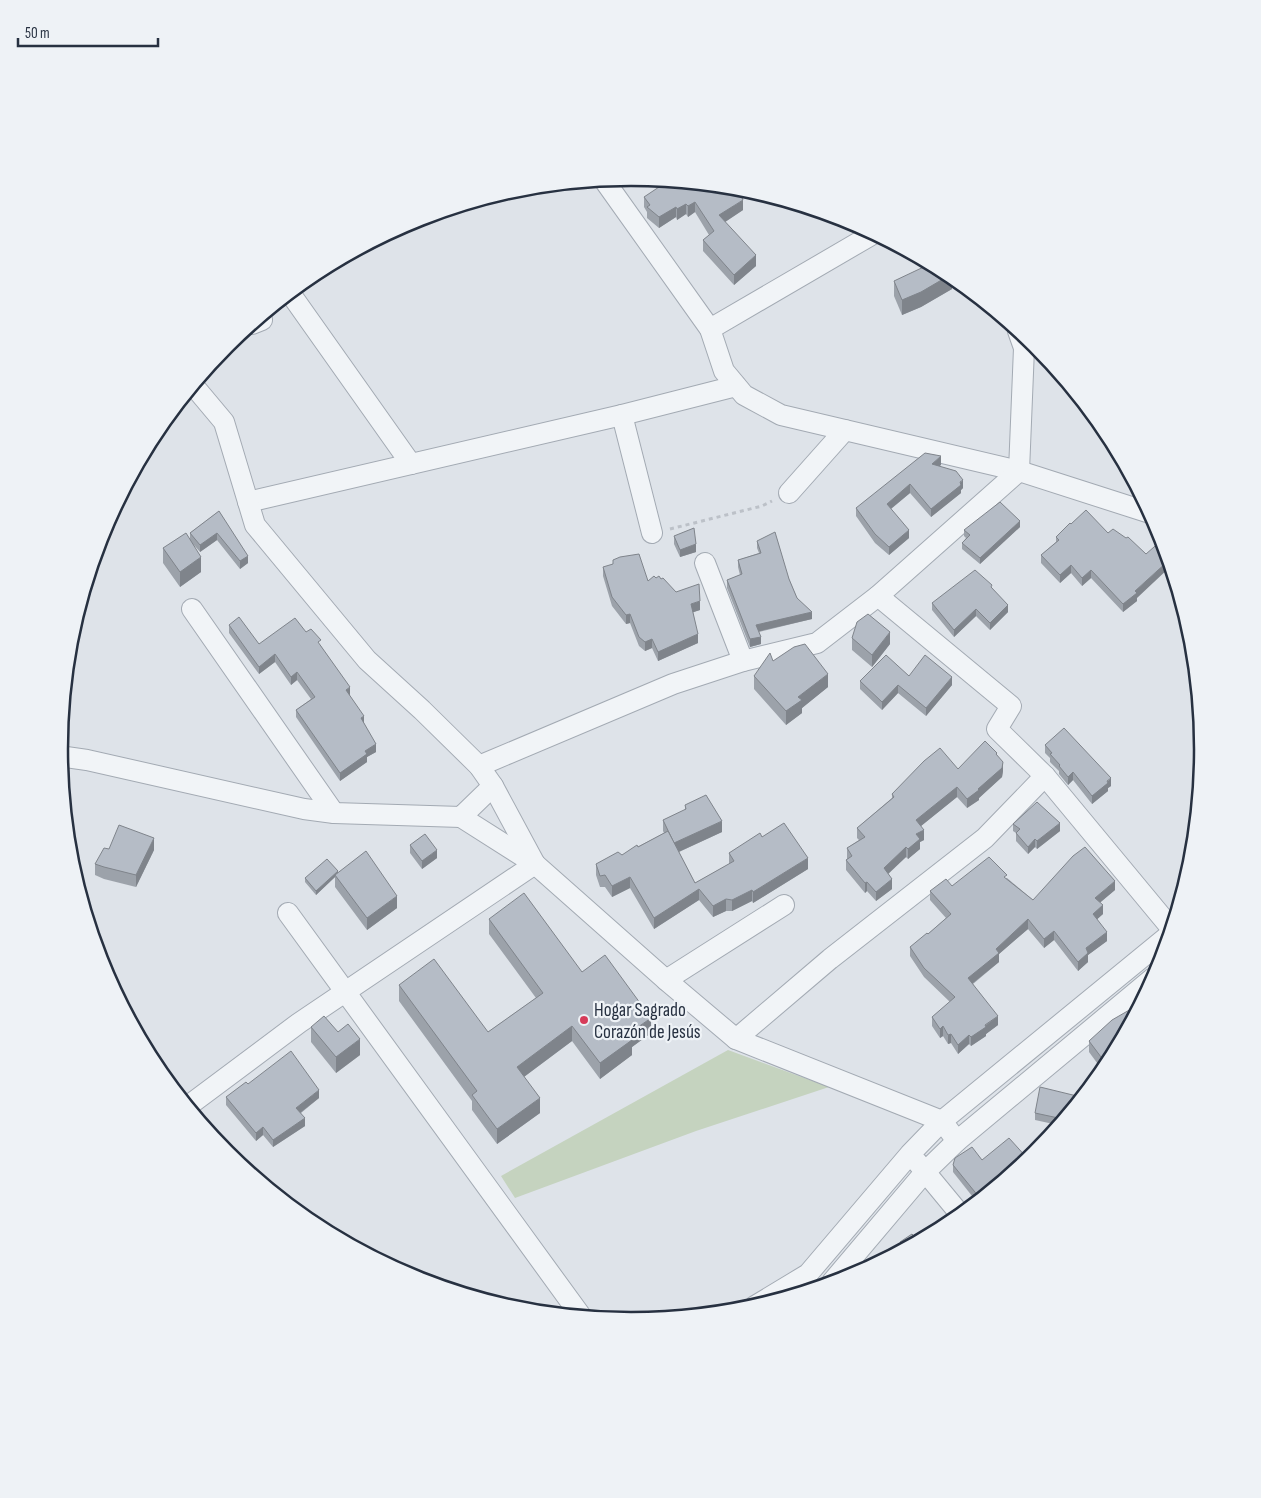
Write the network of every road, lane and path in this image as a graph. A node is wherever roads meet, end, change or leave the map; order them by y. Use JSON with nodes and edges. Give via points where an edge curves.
{"nodes":[{"id":1,"x":609,"y":187,"type":"edge"},
{"id":2,"x":866,"y":238,"type":"edge"},
{"id":3,"x":294,"y":298,"type":"edge"},
{"id":4,"x":710,"y":329,"type":"junction"},
{"id":5,"x":1024,"y":346,"type":"edge"},
{"id":6,"x":736,"y":386,"type":"junction"},
{"id":7,"x":197,"y":390,"type":"edge"},
{"id":8,"x":622,"y":415,"type":"junction"},
{"id":9,"x":845,"y":430,"type":"junction"},
{"id":10,"x":411,"y":464,"type":"junction"},
{"id":11,"x":1019,"y":471,"type":"junction"},
{"id":12,"x":789,"y":493,"type":"joint"},
{"id":13,"x":248,"y":502,"type":"junction"},
{"id":14,"x":1140,"y":510,"type":"edge"},
{"id":15,"x":652,"y":533,"type":"joint"},
{"id":16,"x":705,"y":563,"type":"dead end"},
{"id":17,"x":878,"y":596,"type":"junction"},
{"id":18,"x":192,"y":609,"type":"dead end"},
{"id":19,"x":743,"y":661,"type":"junction"},
{"id":20,"x":68,"y":757,"type":"edge"},
{"id":21,"x":479,"y":766,"type":"junction"},
{"id":22,"x":1045,"y":776,"type":"junction"},
{"id":23,"x":493,"y":786,"type":"junction"},
{"id":24,"x":334,"y":813,"type":"junction"},
{"id":25,"x":461,"y":817,"type":"junction"},
{"id":26,"x":535,"y":864,"type":"junction"},
{"id":27,"x":784,"y":905,"type":"dead end"},
{"id":28,"x":288,"y":913,"type":"dead end"},
{"id":29,"x":1166,"y":922,"type":"edge"},
{"id":30,"x":1159,"y":943,"type":"edge"},
{"id":31,"x":666,"y":980,"type":"junction"},
{"id":32,"x":1139,"y":990,"type":"edge"},
{"id":33,"x":346,"y":992,"type":"junction"},
{"id":34,"x":736,"y":1039,"type":"junction"},
{"id":35,"x":193,"y":1103,"type":"edge"},
{"id":36,"x":942,"y":1121,"type":"junction"},
{"id":37,"x":957,"y":1141,"type":"junction"},
{"id":38,"x":910,"y":1154,"type":"junction"},
{"id":39,"x":925,"y":1172,"type":"junction"},
{"id":40,"x":955,"y":1208,"type":"edge"},
{"id":41,"x":842,"y":1271,"type":"edge"},
{"id":42,"x":812,"y":1280,"type":"edge"},
{"id":43,"x":800,"y":1285,"type":"edge"},
{"id":44,"x":576,"y":1309,"type":"edge"}],
"edges":[{"from":1,"to":4,"type":"street"},
{"from":2,"to":4,"type":"street"},
{"from":3,"to":10,"type":"street"},
{"from":4,"to":6,"type":"street","via":[[724,371]]},
{"from":5,"to":11,"type":"street"},
{"from":6,"to":8,"type":"street"},
{"from":6,"to":9,"type":"street","via":[[744,395],[781,415]]},
{"from":7,"to":13,"type":"street","via":[[224,422]]},
{"from":8,"to":10,"type":"street"},
{"from":8,"to":15,"type":"street"},
{"from":9,"to":11,"type":"street"},
{"from":9,"to":12,"type":"street"},
{"from":10,"to":13,"type":"street"},
{"from":11,"to":14,"type":"street"},
{"from":11,"to":17,"type":"street"},
{"from":12,"to":15,"type":"path","via":[[762,506]]},
{"from":13,"to":21,"type":"street","via":[[256,525],[367,660]]},
{"from":16,"to":19,"type":"street"},
{"from":17,"to":19,"type":"street","via":[[818,643]]},
{"from":17,"to":22,"type":"street","via":[[1011,706],[997,729]]},
{"from":18,"to":24,"type":"street"},
{"from":19,"to":21,"type":"street","via":[[673,684]]},
{"from":20,"to":24,"type":"street"},
{"from":21,"to":23,"type":"street"},
{"from":22,"to":29,"type":"street"},
{"from":22,"to":34,"type":"street","via":[[985,838]]},
{"from":23,"to":25,"type":"street"},
{"from":23,"to":26,"type":"street"},
{"from":24,"to":25,"type":"street"},
{"from":25,"to":26,"type":"street"},
{"from":26,"to":31,"type":"street"},
{"from":26,"to":33,"type":"street"},
{"from":27,"to":31,"type":"street"},
{"from":28,"to":33,"type":"street"},
{"from":30,"to":36,"type":"street"},
{"from":31,"to":34,"type":"street"},
{"from":32,"to":37,"type":"street"},
{"from":33,"to":35,"type":"street"},
{"from":33,"to":44,"type":"street"},
{"from":34,"to":36,"type":"street"},
{"from":36,"to":37,"type":"street"},
{"from":36,"to":38,"type":"street"},
{"from":37,"to":39,"type":"street"},
{"from":38,"to":39,"type":"street"},
{"from":38,"to":42,"type":"street"},
{"from":39,"to":40,"type":"street"},
{"from":39,"to":41,"type":"street"},
{"from":42,"to":43,"type":"street"}]}
